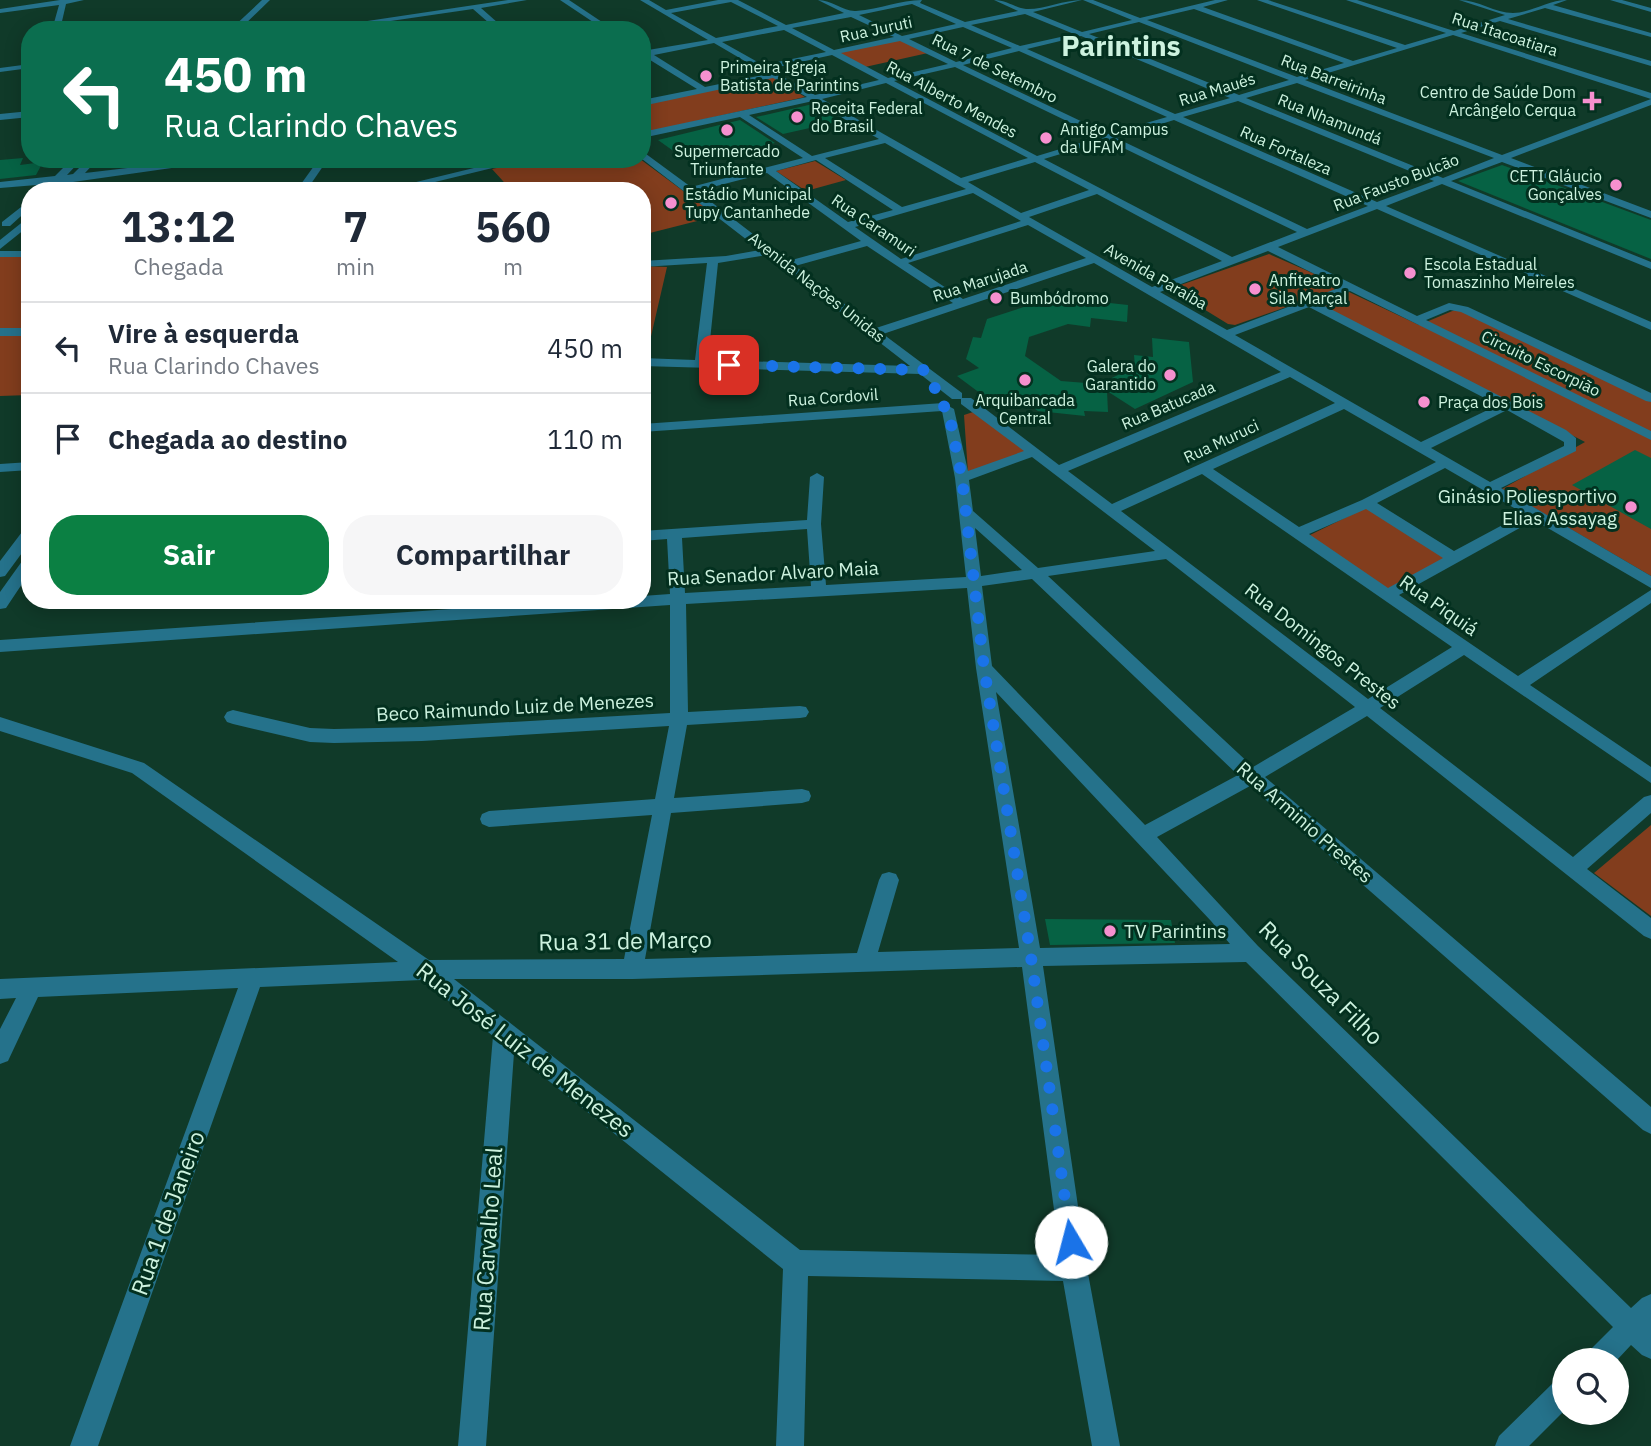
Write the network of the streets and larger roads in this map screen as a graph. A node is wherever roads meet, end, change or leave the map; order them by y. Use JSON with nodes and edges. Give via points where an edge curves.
{"nodes":[{"id":1,"x":80,"y":0,"type":"edge"},
{"id":2,"x":254,"y":0,"type":"edge"},
{"id":3,"x":266,"y":0,"type":"edge"},
{"id":4,"x":523,"y":0,"type":"edge"},
{"id":5,"x":564,"y":0,"type":"edge"},
{"id":6,"x":644,"y":0,"type":"edge"},
{"id":7,"x":731,"y":0,"type":"edge"},
{"id":8,"x":822,"y":0,"type":"edge"},
{"id":9,"x":998,"y":0,"type":"edge"},
{"id":10,"x":1078,"y":0,"type":"edge"},
{"id":11,"x":1087,"y":0,"type":"edge"},
{"id":12,"x":1175,"y":0,"type":"edge"},
{"id":13,"x":1224,"y":0,"type":"edge"},
{"id":14,"x":1262,"y":0,"type":"edge"},
{"id":15,"x":1349,"y":0,"type":"edge"},
{"id":16,"x":1463,"y":0,"type":"edge"},
{"id":17,"x":1563,"y":0,"type":"edge"},
{"id":18,"x":1614,"y":0,"type":"edge"},
{"id":19,"x":65,"y":1,"type":"edge"},
{"id":20,"x":915,"y":1,"type":"edge"},
{"id":21,"x":412,"y":2,"type":"dead end"},
{"id":22,"x":1546,"y":5,"type":"junction"},
{"id":23,"x":1193,"y":6,"type":"junction"},
{"id":24,"x":475,"y":7,"type":"junction"},
{"id":25,"x":0,"y":10,"type":"edge"},
{"id":26,"x":1651,"y":10,"type":"edge"},
{"id":27,"x":1024,"y":11,"type":"junction"},
{"id":28,"x":664,"y":12,"type":"junction"},
{"id":29,"x":851,"y":14,"type":"junction"},
{"id":30,"x":414,"y":15,"type":"junction"},
{"id":31,"x":1513,"y":15,"type":"junction"},
{"id":32,"x":1500,"y":19,"type":"junction"},
{"id":33,"x":1139,"y":20,"type":"junction"},
{"id":34,"x":59,"y":21,"type":"edge"},
{"id":35,"x":232,"y":21,"type":"edge"},
{"id":36,"x":243,"y":21,"type":"edge"},
{"id":37,"x":373,"y":21,"type":"edge"},
{"id":38,"x":410,"y":21,"type":"edge"},
{"id":39,"x":491,"y":21,"type":"edge"},
{"id":40,"x":596,"y":21,"type":"edge"},
{"id":41,"x":964,"y":25,"type":"junction"},
{"id":42,"x":785,"y":27,"type":"junction"},
{"id":43,"x":1452,"y":32,"type":"junction"},
{"id":44,"x":1079,"y":34,"type":"junction"},
{"id":45,"x":1651,"y":35,"type":"edge"},
{"id":46,"x":901,"y":38,"type":"junction"},
{"id":47,"x":717,"y":41,"type":"junction"},
{"id":48,"x":1403,"y":47,"type":"junction"},
{"id":49,"x":1019,"y":49,"type":"junction"},
{"id":50,"x":651,"y":52,"type":"edge"},
{"id":51,"x":833,"y":53,"type":"junction"},
{"id":52,"x":651,"y":57,"type":"edge"},
{"id":53,"x":1351,"y":63,"type":"junction"},
{"id":54,"x":1651,"y":64,"type":"edge"},
{"id":55,"x":956,"y":65,"type":"junction"},
{"id":56,"x":762,"y":68,"type":"junction"},
{"id":57,"x":21,"y":69,"type":"edge"},
{"id":58,"x":0,"y":72,"type":"edge"},
{"id":59,"x":775,"y":75,"type":"junction"},
{"id":60,"x":886,"y":80,"type":"junction"},
{"id":61,"x":1297,"y":80,"type":"junction"},
{"id":62,"x":704,"y":90,"type":"junction"},
{"id":63,"x":1651,"y":96,"type":"edge"},
{"id":64,"x":814,"y":98,"type":"junction"},
{"id":65,"x":1236,"y":98,"type":"junction"},
{"id":66,"x":651,"y":101,"type":"edge"},
{"id":67,"x":1651,"y":102,"type":"edge"},
{"id":68,"x":742,"y":114,"type":"junction"},
{"id":69,"x":21,"y":117,"type":"edge"},
{"id":70,"x":1173,"y":117,"type":"junction"},
{"id":71,"x":0,"y":120,"type":"edge"},
{"id":72,"x":651,"y":133,"type":"edge"},
{"id":73,"x":1107,"y":138,"type":"junction"},
{"id":74,"x":885,"y":140,"type":"junction"},
{"id":75,"x":813,"y":158,"type":"junction"},
{"id":76,"x":1034,"y":159,"type":"junction"},
{"id":77,"x":1502,"y":159,"type":"junction"},
{"id":78,"x":651,"y":161,"type":"edge"},
{"id":79,"x":68,"y":168,"type":"edge"},
{"id":80,"x":84,"y":168,"type":"edge"},
{"id":81,"x":149,"y":168,"type":"edge"},
{"id":82,"x":485,"y":168,"type":"edge"},
{"id":83,"x":769,"y":170,"type":"junction"},
{"id":84,"x":76,"y":176,"type":"junction"},
{"id":85,"x":57,"y":178,"type":"junction"},
{"id":86,"x":21,"y":182,"type":"edge"},
{"id":87,"x":24,"y":182,"type":"edge"},
{"id":88,"x":53,"y":182,"type":"edge"},
{"id":89,"x":70,"y":182,"type":"edge"},
{"id":90,"x":424,"y":182,"type":"edge"},
{"id":91,"x":959,"y":182,"type":"junction"},
{"id":92,"x":1443,"y":182,"type":"junction"},
{"id":93,"x":0,"y":185,"type":"edge"},
{"id":94,"x":690,"y":190,"type":"junction"},
{"id":95,"x":973,"y":190,"type":"junction"},
{"id":96,"x":1097,"y":191,"type":"junction"},
{"id":97,"x":1377,"y":207,"type":"junction"},
{"id":98,"x":900,"y":210,"type":"junction"},
{"id":99,"x":21,"y":211,"type":"edge"},
{"id":100,"x":1651,"y":215,"type":"edge"},
{"id":101,"x":1023,"y":220,"type":"junction"},
{"id":102,"x":847,"y":226,"type":"junction"},
{"id":103,"x":21,"y":227,"type":"edge"},
{"id":104,"x":0,"y":230,"type":"edge"},
{"id":105,"x":1307,"y":233,"type":"junction"},
{"id":106,"x":869,"y":242,"type":"junction"},
{"id":107,"x":0,"y":246,"type":"edge"},
{"id":108,"x":1271,"y":248,"type":"junction"},
{"id":109,"x":771,"y":251,"type":"junction"},
{"id":110,"x":0,"y":254,"type":"edge"},
{"id":111,"x":21,"y":254,"type":"edge"},
{"id":112,"x":1095,"y":259,"type":"junction"},
{"id":113,"x":713,"y":260,"type":"junction"},
{"id":114,"x":901,"y":262,"type":"junction"},
{"id":115,"x":1233,"y":262,"type":"junction"},
{"id":116,"x":651,"y":263,"type":"edge"},
{"id":117,"x":787,"y":265,"type":"junction"},
{"id":118,"x":1651,"y":266,"type":"edge"},
{"id":119,"x":1351,"y":287,"type":"junction"},
{"id":120,"x":1152,"y":292,"type":"junction"},
{"id":121,"x":1311,"y":303,"type":"junction"},
{"id":122,"x":962,"y":304,"type":"junction"},
{"id":123,"x":1416,"y":320,"type":"junction"},
{"id":124,"x":1651,"y":326,"type":"edge"},
{"id":125,"x":0,"y":332,"type":"edge"},
{"id":126,"x":21,"y":332,"type":"edge"},
{"id":127,"x":874,"y":333,"type":"junction"},
{"id":128,"x":1227,"y":334,"type":"junction"},
{"id":129,"x":651,"y":362,"type":"edge"},
{"id":130,"x":701,"y":365,"type":"junction"},
{"id":131,"x":924,"y":370,"type":"junction"},
{"id":132,"x":1291,"y":372,"type":"junction"},
{"id":133,"x":1651,"y":380,"type":"edge"},
{"id":134,"x":1633,"y":389,"type":"junction"},
{"id":135,"x":1651,"y":398,"type":"edge"},
{"id":136,"x":962,"y":402,"type":"junction"},
{"id":137,"x":1346,"y":403,"type":"junction"},
{"id":138,"x":944,"y":405,"type":"junction"},
{"id":139,"x":1506,"y":406,"type":"junction"},
{"id":140,"x":651,"y":427,"type":"edge"},
{"id":141,"x":1651,"y":436,"type":"edge"},
{"id":142,"x":1421,"y":447,"type":"junction"},
{"id":143,"x":1034,"y":452,"type":"junction"},
{"id":144,"x":1446,"y":462,"type":"junction"},
{"id":145,"x":21,"y":467,"type":"edge"},
{"id":146,"x":0,"y":468,"type":"edge"},
{"id":147,"x":1203,"y":469,"type":"junction"},
{"id":148,"x":1059,"y":470,"type":"junction"},
{"id":149,"x":817,"y":477,"type":"dead end"},
{"id":150,"x":962,"y":478,"type":"junction"},
{"id":151,"x":1490,"y":488,"type":"junction"},
{"id":152,"x":1367,"y":503,"type":"junction"},
{"id":153,"x":1111,"y":510,"type":"junction"},
{"id":154,"x":967,"y":513,"type":"junction"},
{"id":155,"x":1533,"y":514,"type":"junction"},
{"id":156,"x":814,"y":524,"type":"junction"},
{"id":157,"x":1299,"y":533,"type":"junction"},
{"id":158,"x":674,"y":534,"type":"junction"},
{"id":159,"x":651,"y":535,"type":"edge"},
{"id":160,"x":21,"y":543,"type":"edge"},
{"id":161,"x":1170,"y":554,"type":"junction"},
{"id":162,"x":1454,"y":558,"type":"junction"},
{"id":163,"x":0,"y":572,"type":"edge"},
{"id":164,"x":21,"y":573,"type":"edge"},
{"id":165,"x":1037,"y":574,"type":"junction"},
{"id":166,"x":974,"y":582,"type":"junction"},
{"id":167,"x":1651,"y":583,"type":"edge"},
{"id":168,"x":819,"y":591,"type":"junction"},
{"id":169,"x":1388,"y":595,"type":"junction"},
{"id":170,"x":1651,"y":595,"type":"edge"},
{"id":171,"x":678,"y":599,"type":"junction"},
{"id":172,"x":651,"y":600,"type":"edge"},
{"id":173,"x":0,"y":604,"type":"edge"},
{"id":174,"x":435,"y":609,"type":"edge"},
{"id":175,"x":0,"y":646,"type":"edge"},
{"id":176,"x":1463,"y":648,"type":"junction"},
{"id":177,"x":984,"y":668,"type":"junction"},
{"id":178,"x":1519,"y":684,"type":"junction"},
{"id":179,"x":1369,"y":709,"type":"junction"},
{"id":180,"x":800,"y":712,"type":"dead end"},
{"id":181,"x":233,"y":717,"type":"dead end"},
{"id":182,"x":679,"y":720,"type":"junction"},
{"id":183,"x":0,"y":724,"type":"edge"},
{"id":184,"x":1651,"y":776,"type":"edge"},
{"id":185,"x":1252,"y":777,"type":"junction"},
{"id":186,"x":802,"y":796,"type":"dead end"},
{"id":187,"x":1651,"y":802,"type":"edge"},
{"id":188,"x":664,"y":806,"type":"junction"},
{"id":189,"x":489,"y":819,"type":"dead end"},
{"id":190,"x":1144,"y":835,"type":"junction"},
{"id":191,"x":1573,"y":869,"type":"junction"},
{"id":192,"x":889,"y":880,"type":"dead end"},
{"id":193,"x":1651,"y":930,"type":"edge"},
{"id":194,"x":1251,"y":953,"type":"junction"},
{"id":195,"x":1031,"y":957,"type":"junction"},
{"id":196,"x":866,"y":961,"type":"junction"},
{"id":197,"x":633,"y":969,"type":"junction"},
{"id":198,"x":426,"y":970,"type":"junction"},
{"id":199,"x":252,"y":980,"type":"junction"},
{"id":200,"x":0,"y":989,"type":"edge"},
{"id":201,"x":31,"y":989,"type":"junction"},
{"id":202,"x":504,"y":1033,"type":"junction"},
{"id":203,"x":0,"y":1053,"type":"edge"},
{"id":204,"x":1651,"y":1122,"type":"edge"},
{"id":205,"x":796,"y":1263,"type":"junction"},
{"id":206,"x":1074,"y":1268,"type":"junction"},
{"id":207,"x":1651,"y":1307,"type":"edge"},
{"id":208,"x":1632,"y":1326,"type":"junction"},
{"id":209,"x":1651,"y":1346,"type":"edge"},
{"id":210,"x":1610,"y":1348,"type":"edge"},
{"id":211,"x":1552,"y":1404,"type":"edge"},
{"id":212,"x":84,"y":1446,"type":"edge"},
{"id":213,"x":472,"y":1446,"type":"edge"},
{"id":214,"x":790,"y":1446,"type":"edge"},
{"id":215,"x":1106,"y":1446,"type":"edge"},
{"id":216,"x":1509,"y":1446,"type":"edge"}],
"edges":[{"from":1,"to":19,"type":"street"},
{"from":2,"to":35,"type":"street"},
{"from":3,"to":36,"type":"street"},
{"from":4,"to":24,"type":"street"},
{"from":5,"to":40,"type":"street"},
{"from":6,"to":28,"type":"street","name":"Avenida Paraíba"},
{"from":7,"to":28,"type":"street"},
{"from":7,"to":42,"type":"street","name":"Rua Alberto Mendes"},
{"from":8,"to":29,"type":"street","name":"Rua 7 de Setembro"},
{"from":9,"to":27,"type":"street","name":"Rua Nhamundá"},
{"from":10,"to":27,"type":"street","name":"Rua Juruti"},
{"from":11,"to":33,"type":"street","name":"Rua Barreirinha"},
{"from":12,"to":23,"type":"street"},
{"from":13,"to":23,"type":"street"},
{"from":14,"to":48,"type":"street"},
{"from":15,"to":43,"type":"street","name":"Rua Itacoatiara"},
{"from":16,"to":31,"type":"street"},
{"from":17,"to":22,"type":"street","name":"Rua Maués"},
{"from":18,"to":26,"type":"street"},
{"from":19,"to":25,"type":"street"},
{"from":19,"to":34,"type":"street"},
{"from":20,"to":29,"type":"street"},
{"from":20,"to":41,"type":"street","name":"Rua Fortaleza"},
{"from":21,"to":30,"type":"street"},
{"from":22,"to":31,"type":"street","name":"Rua Maués"},
{"from":22,"to":45,"type":"street"},
{"from":23,"to":33,"type":"street"},
{"from":23,"to":53,"type":"street"},
{"from":24,"to":30,"type":"street"},
{"from":24,"to":39,"type":"street"},
{"from":27,"to":41,"type":"street","name":"Rua Juruti"},
{"from":27,"to":44,"type":"street","name":"Rua Nhamundá"},
{"from":28,"to":47,"type":"street","name":"Avenida Paraíba"},
{"from":29,"to":42,"type":"street"},
{"from":29,"to":46,"type":"street","name":"Rua 7 de Setembro"},
{"from":30,"to":37,"type":"street"},
{"from":30,"to":38,"type":"street"},
{"from":31,"to":32,"type":"street","name":"Rua Maués"},
{"from":32,"to":43,"type":"street","name":"Rua Maués"},
{"from":32,"to":54,"type":"street"},
{"from":33,"to":44,"type":"street"},
{"from":33,"to":61,"type":"street","name":"Rua Barreirinha"},
{"from":41,"to":46,"type":"street","name":"Rua Juruti"},
{"from":41,"to":49,"type":"street","name":"Rua Fortaleza"},
{"from":42,"to":47,"type":"street"},
{"from":42,"to":51,"type":"street","name":"Rua Alberto Mendes"},
{"from":43,"to":48,"type":"street","name":"Rua Maués"},
{"from":43,"to":63,"type":"street","name":"Rua Itacoatiara"},
{"from":44,"to":49,"type":"street"},
{"from":44,"to":65,"type":"street","name":"Rua Nhamundá"},
{"from":46,"to":51,"type":"street","name":"Rua Juruti"},
{"from":46,"to":55,"type":"street","name":"Rua 7 de Setembro"},
{"from":47,"to":50,"type":"street"},
{"from":47,"to":56,"type":"street","name":"Avenida Paraíba"},
{"from":48,"to":53,"type":"street","name":"Rua Maués"},
{"from":49,"to":55,"type":"street"},
{"from":49,"to":70,"type":"street","name":"Rua Fortaleza"},
{"from":51,"to":56,"type":"street","name":"Rua Juruti"},
{"from":51,"to":60,"type":"street","name":"Rua Alberto Mendes"},
{"from":52,"to":62,"type":"street"},
{"from":53,"to":61,"type":"street","name":"Rua Maués"},
{"from":55,"to":60,"type":"street"},
{"from":55,"to":73,"type":"street","name":"Rua 7 de Setembro"},
{"from":56,"to":59,"type":"street","name":"Avenida Paraíba"},
{"from":57,"to":58,"type":"street"},
{"from":59,"to":62,"type":"street"},
{"from":59,"to":64,"type":"street","name":"Avenida Paraíba"},
{"from":60,"to":64,"type":"street"},
{"from":60,"to":76,"type":"street","name":"Rua Alberto Mendes"},
{"from":61,"to":65,"type":"street","name":"Rua Maués"},
{"from":61,"to":77,"type":"street","name":"Rua Barreirinha"},
{"from":62,"to":66,"type":"street"},
{"from":64,"to":68,"type":"street"},
{"from":64,"to":74,"type":"street","name":"Avenida Paraíba"},
{"from":65,"to":70,"type":"street","name":"Rua Maués"},
{"from":65,"to":92,"type":"street","name":"Rua Nhamundá"},
{"from":67,"to":77,"type":"street","name":"Rua Fausto Bulcão"},
{"from":68,"to":72,"type":"street"},
{"from":68,"to":75,"type":"street"},
{"from":69,"to":71,"type":"street"},
{"from":70,"to":73,"type":"street","name":"Rua Maués"},
{"from":70,"to":97,"type":"street","name":"Rua Fortaleza"},
{"from":73,"to":76,"type":"street","name":"Rua Maués"},
{"from":73,"to":105,"type":"street","name":"Rua 7 de Setembro"},
{"from":74,"to":75,"type":"street"},
{"from":74,"to":91,"type":"street","name":"Avenida Paraíba"},
{"from":75,"to":83,"type":"street"},
{"from":75,"to":98,"type":"street"},
{"from":76,"to":91,"type":"street","name":"Rua Maués"},
{"from":76,"to":96,"type":"street","name":"Rua Alberto Mendes"},
{"from":77,"to":92,"type":"street","name":"Rua Fausto Bulcão"},
{"from":77,"to":100,"type":"street","name":"Rua Barreirinha"},
{"from":78,"to":94,"type":"street","name":"Avenida Nações Unidas"},
{"from":79,"to":85,"type":"street"},
{"from":80,"to":84,"type":"street"},
{"from":81,"to":84,"type":"street"},
{"from":82,"to":90,"type":"street"},
{"from":83,"to":94,"type":"street"},
{"from":83,"to":102,"type":"street","name":"Rua Caramuri"},
{"from":84,"to":85,"type":"street"},
{"from":84,"to":89,"type":"street"},
{"from":85,"to":87,"type":"street"},
{"from":85,"to":88,"type":"street"},
{"from":86,"to":93,"type":"street"},
{"from":91,"to":95,"type":"street","name":"Avenida Paraíba"},
{"from":92,"to":97,"type":"street","name":"Rua Fausto Bulcão"},
{"from":92,"to":118,"type":"street","name":"Rua Nhamundá"},
{"from":94,"to":109,"type":"street","name":"Avenida Nações Unidas"},
{"from":95,"to":98,"type":"street"},
{"from":95,"to":101,"type":"street","name":"Avenida Paraíba"},
{"from":96,"to":101,"type":"street"},
{"from":96,"to":115,"type":"street","name":"Rua Alberto Mendes"},
{"from":97,"to":105,"type":"street","name":"Rua Fausto Bulcão"},
{"from":97,"to":124,"type":"street","name":"Rua Fortaleza"},
{"from":98,"to":102,"type":"street"},
{"from":99,"to":104,"type":"street"},
{"from":101,"to":112,"type":"street","name":"Avenida Paraíba"},
{"from":101,"to":114,"type":"street"},
{"from":102,"to":106,"type":"street","name":"Rua Caramuri"},
{"from":103,"to":107,"type":"street"},
{"from":105,"to":108,"type":"street","name":"Rua Fausto Bulcão"},
{"from":106,"to":114,"type":"street","name":"Rua Caramuri"},
{"from":106,"to":117,"type":"street"},
{"from":108,"to":115,"type":"street","name":"Rua Fausto Bulcão"},
{"from":108,"to":119,"type":"street","name":"Circuito Escorpião"},
{"from":109,"to":113,"type":"street"},
{"from":109,"to":117,"type":"street","name":"Avenida Nações Unidas"},
{"from":110,"to":111,"type":"street"},
{"from":112,"to":120,"type":"street","name":"Avenida Paraíba"},
{"from":112,"to":122,"type":"street","name":"Rua Marujada"},
{"from":113,"to":116,"type":"street"},
{"from":113,"to":130,"type":"street"},
{"from":114,"to":122,"type":"street","name":"Rua Caramuri"},
{"from":115,"to":120,"type":"street","name":"Rua Fausto Bulcão"},
{"from":117,"to":127,"type":"street","name":"Avenida Nações Unidas"},
{"from":119,"to":121,"type":"street"},
{"from":119,"to":123,"type":"street","name":"Circuito Escorpião"},
{"from":120,"to":128,"type":"street","name":"Avenida Paraíba"},
{"from":121,"to":128,"type":"street"},
{"from":121,"to":139,"type":"street"},
{"from":122,"to":127,"type":"street","name":"Rua Marujada"},
{"from":123,"to":134,"type":"street","via":[[1449,306],[1459,307]]},
{"from":123,"to":141,"type":"street","name":"Circuito Escorpião"},
{"from":125,"to":126,"type":"street"},
{"from":127,"to":131,"type":"street","name":"Avenida Nações Unidas"},
{"from":128,"to":132,"type":"street","name":"Avenida Paraíba"},
{"from":129,"to":130,"type":"street"},
{"from":130,"to":131,"type":"street"},
{"from":131,"to":136,"type":"street","name":"Avenida Nações Unidas"},
{"from":131,"to":138,"type":"street"},
{"from":132,"to":137,"type":"street","name":"Avenida Paraíba"},
{"from":132,"to":148,"type":"street","name":"Rua Batucada"},
{"from":133,"to":134,"type":"street"},
{"from":134,"to":135,"type":"street"},
{"from":136,"to":138,"type":"street"},
{"from":136,"to":143,"type":"street","name":"Rua Domingos Prestes"},
{"from":136,"to":150,"type":"street"},
{"from":137,"to":142,"type":"street","name":"Avenida Paraíba"},
{"from":137,"to":147,"type":"street","name":"Rua Muruci"},
{"from":138,"to":140,"type":"street","name":"Rua Cordovil"},
{"from":138,"to":150,"type":"street"},
{"from":139,"to":142,"type":"street"},
{"from":139,"to":151,"type":"street","via":[[1566,436],[1572,446]]},
{"from":142,"to":144,"type":"street","name":"Avenida Paraíba"},
{"from":143,"to":148,"type":"street","name":"Rua Domingos Prestes"},
{"from":143,"to":150,"type":"street"},
{"from":144,"to":151,"type":"street","name":"Avenida Paraíba"},
{"from":144,"to":152,"type":"street"},
{"from":145,"to":146,"type":"street"},
{"from":147,"to":153,"type":"street","name":"Rua Muruci"},
{"from":147,"to":157,"type":"street","name":"Rua Piquiá"},
{"from":148,"to":153,"type":"street","name":"Rua Domingos Prestes"},
{"from":149,"to":156,"type":"street"},
{"from":150,"to":154,"type":"street"},
{"from":151,"to":155,"type":"street","name":"Avenida Paraíba"},
{"from":152,"to":157,"type":"street"},
{"from":152,"to":162,"type":"street"},
{"from":153,"to":161,"type":"street","name":"Rua Domingos Prestes"},
{"from":154,"to":165,"type":"street","name":"Rua Arminio Prestes"},
{"from":154,"to":166,"type":"street"},
{"from":155,"to":162,"type":"street"},
{"from":155,"to":167,"type":"street","name":"Avenida Paraíba"},
{"from":156,"to":158,"type":"street"},
{"from":156,"to":168,"type":"street"},
{"from":157,"to":169,"type":"street","name":"Rua Piquiá"},
{"from":158,"to":159,"type":"street"},
{"from":158,"to":171,"type":"street"},
{"from":160,"to":163,"type":"street"},
{"from":161,"to":165,"type":"street","name":"Rua Senador Alvaro Maia"},
{"from":161,"to":179,"type":"street","name":"Rua Domingos Prestes"},
{"from":162,"to":169,"type":"street"},
{"from":164,"to":173,"type":"street"},
{"from":165,"to":166,"type":"street","name":"Rua Senador Alvaro Maia"},
{"from":165,"to":185,"type":"street","name":"Rua Arminio Prestes"},
{"from":166,"to":168,"type":"street","name":"Rua Senador Alvaro Maia"},
{"from":166,"to":177,"type":"street"},
{"from":168,"to":171,"type":"street","name":"Rua Senador Alvaro Maia"},
{"from":169,"to":176,"type":"street","name":"Rua Piquiá"},
{"from":170,"to":178,"type":"street"},
{"from":171,"to":172,"type":"street","name":"Rua Senador Alvaro Maia"},
{"from":171,"to":182,"type":"street"},
{"from":174,"to":175,"type":"street","name":"Rua Senador Alvaro Maia"},
{"from":176,"to":178,"type":"street","name":"Rua Piquiá"},
{"from":176,"to":179,"type":"street"},
{"from":177,"to":190,"type":"street","name":"Rua Souza Filho"},
{"from":177,"to":195,"type":"street"},
{"from":178,"to":184,"type":"street","name":"Rua Piquiá"},
{"from":179,"to":185,"type":"street"},
{"from":179,"to":191,"type":"street","name":"Rua Domingos Prestes"},
{"from":180,"to":182,"type":"street","name":"Beco Raimundo Luiz de Menezes"},
{"from":181,"to":182,"type":"street","name":"Beco Raimundo Luiz de Menezes","via":[[334,736]]},
{"from":182,"to":188,"type":"street"},
{"from":183,"to":198,"type":"street","name":"Rua José Luiz de Menezes","via":[[153,776]]},
{"from":185,"to":190,"type":"street"},
{"from":185,"to":204,"type":"street","name":"Rua Arminio Prestes"},
{"from":186,"to":188,"type":"street"},
{"from":187,"to":191,"type":"street"},
{"from":188,"to":189,"type":"street"},
{"from":188,"to":197,"type":"street"},
{"from":190,"to":194,"type":"street","name":"Rua Souza Filho"},
{"from":191,"to":193,"type":"street","name":"Rua Domingos Prestes"},
{"from":192,"to":196,"type":"street"},
{"from":194,"to":195,"type":"street","name":"Rua 31 de Março"},
{"from":194,"to":208,"type":"street","name":"Rua Souza Filho"},
{"from":195,"to":196,"type":"street","name":"Rua 31 de Março"},
{"from":195,"to":206,"type":"street"},
{"from":196,"to":197,"type":"street","name":"Rua 31 de Março"},
{"from":197,"to":198,"type":"street","name":"Rua 31 de Março"},
{"from":198,"to":199,"type":"street","name":"Rua 31 de Março"},
{"from":198,"to":202,"type":"street","name":"Rua José Luiz de Menezes"},
{"from":199,"to":201,"type":"street","name":"Rua 31 de Março"},
{"from":199,"to":212,"type":"street","name":"Rua 1 de Janeiro"},
{"from":200,"to":201,"type":"street","name":"Rua 31 de Março"},
{"from":201,"to":203,"type":"street"},
{"from":202,"to":205,"type":"street","name":"Rua José Luiz de Menezes"},
{"from":202,"to":213,"type":"street","name":"Rua Carvalho Leal"},
{"from":205,"to":206,"type":"street"},
{"from":205,"to":214,"type":"street"},
{"from":206,"to":215,"type":"street"},
{"from":207,"to":208,"type":"street"},
{"from":208,"to":209,"type":"street","name":"Rua Souza Filho"},
{"from":208,"to":210,"type":"street"},
{"from":211,"to":216,"type":"street"}]}
